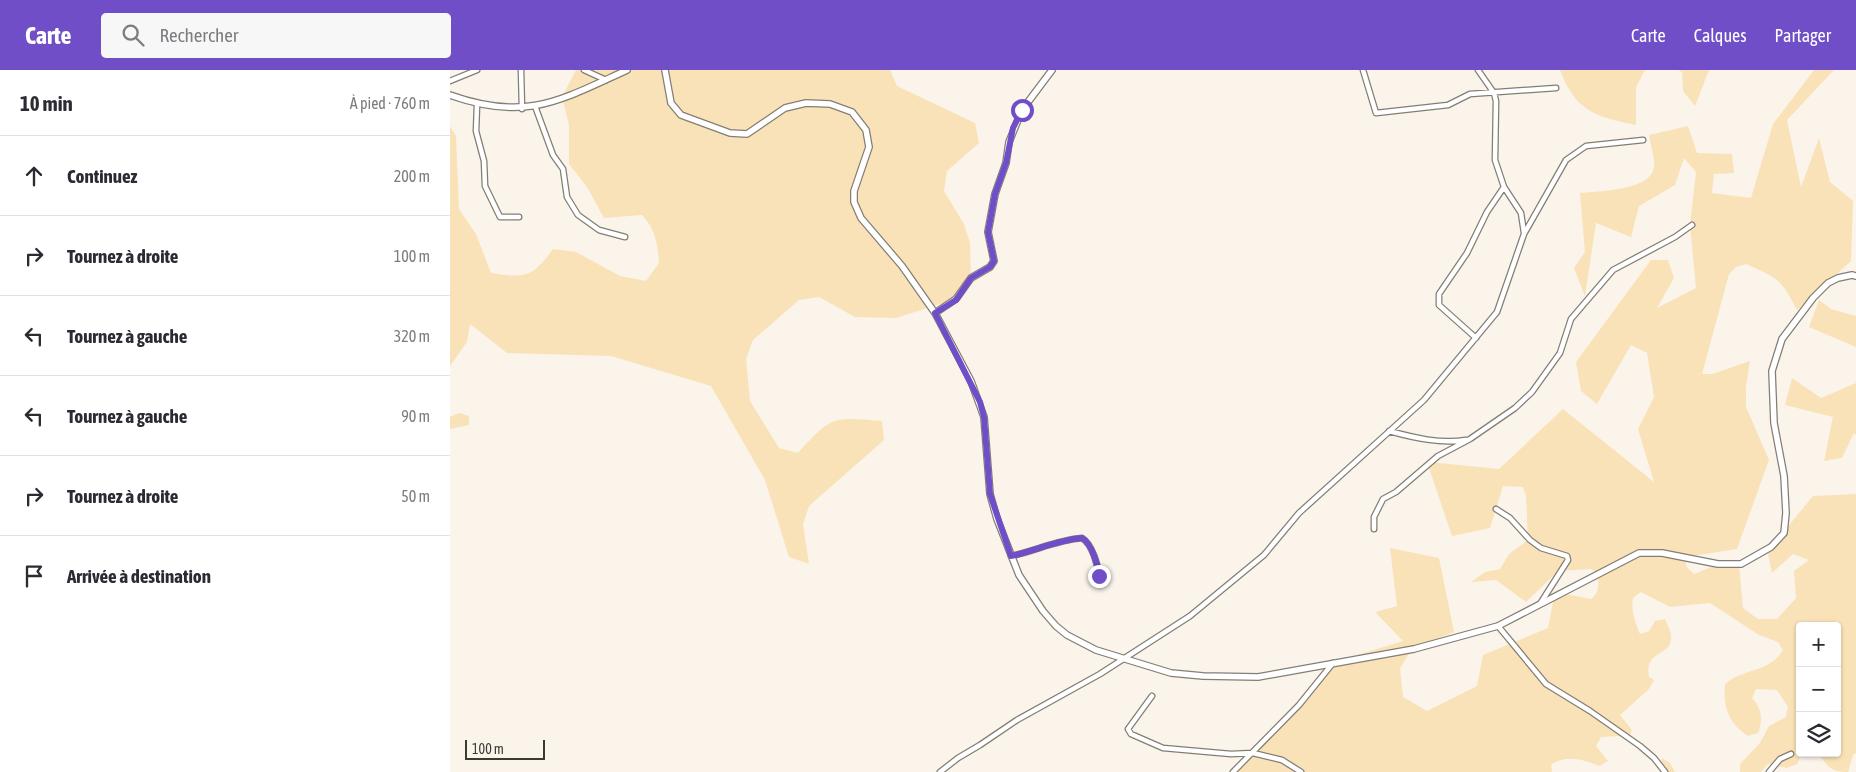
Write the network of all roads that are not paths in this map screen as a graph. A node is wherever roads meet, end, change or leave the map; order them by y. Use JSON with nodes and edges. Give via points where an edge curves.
{"nodes":[{"id":1,"x":477,"y":70,"type":"edge"},
{"id":2,"x":521,"y":70,"type":"edge"},
{"id":3,"x":584,"y":70,"type":"edge"},
{"id":4,"x":627,"y":70,"type":"edge"},
{"id":5,"x":665,"y":70,"type":"edge"},
{"id":6,"x":1052,"y":70,"type":"edge"},
{"id":7,"x":1363,"y":70,"type":"edge"},
{"id":8,"x":1478,"y":70,"type":"edge"},
{"id":9,"x":606,"y":80,"type":"junction"},
{"id":10,"x":450,"y":81,"type":"edge"},
{"id":11,"x":1556,"y":88,"type":"dead end"},
{"id":12,"x":1494,"y":93,"type":"junction"},
{"id":13,"x":450,"y":96,"type":"edge"},
{"id":14,"x":477,"y":105,"type":"junction"},
{"id":15,"x":536,"y":106,"type":"junction"},
{"id":16,"x":522,"y":109,"type":"junction"},
{"id":17,"x":1643,"y":140,"type":"dead end"},
{"id":18,"x":1504,"y":187,"type":"junction"},
{"id":19,"x":519,"y":217,"type":"dead end"},
{"id":20,"x":1692,"y":225,"type":"dead end"},
{"id":21,"x":1524,"y":234,"type":"junction"},
{"id":22,"x":625,"y":237,"type":"dead end"},
{"id":23,"x":1855,"y":274,"type":"edge"},
{"id":24,"x":935,"y":313,"type":"junction"},
{"id":25,"x":1476,"y":338,"type":"junction"},
{"id":26,"x":1389,"y":431,"type":"junction"},
{"id":27,"x":1470,"y":439,"type":"junction"},
{"id":28,"x":1496,"y":509,"type":"dead end"},
{"id":29,"x":1374,"y":529,"type":"dead end"},
{"id":30,"x":1011,"y":556,"type":"junction"},
{"id":31,"x":1099,"y":576,"type":"dead end"},
{"id":32,"x":1540,"y":604,"type":"junction"},
{"id":33,"x":1498,"y":626,"type":"junction"},
{"id":34,"x":1123,"y":658,"type":"junction"},
{"id":35,"x":1333,"y":663,"type":"junction"},
{"id":36,"x":1152,"y":696,"type":"dead end"},
{"id":37,"x":1253,"y":753,"type":"junction"},
{"id":38,"x":1791,"y":754,"type":"dead end"},
{"id":39,"x":940,"y":772,"type":"edge"},
{"id":40,"x":1233,"y":772,"type":"edge"},
{"id":41,"x":1301,"y":772,"type":"edge"},
{"id":42,"x":1665,"y":772,"type":"edge"},
{"id":43,"x":1768,"y":772,"type":"edge"}],
"edges":[{"from":1,"to":10,"type":"street"},
{"from":2,"to":16,"type":"street"},
{"from":3,"to":9,"type":"street"},
{"from":4,"to":9,"type":"street"},
{"from":5,"to":24,"type":"street","via":[[671,103],[681,115],[730,132],[747,134],[785,108],[806,103],[830,104],[852,112],[866,130],[869,147],[854,191],[860,218],[902,266]]},
{"from":6,"to":24,"type":"street","via":[[1022,110],[1013,128],[988,232],[994,261],[971,278],[956,300]]},
{"from":7,"to":12,"type":"street","via":[[1376,113],[1448,105],[1470,94]]},
{"from":8,"to":12,"type":"street"},
{"from":9,"to":15,"type":"street","via":[[558,102]]},
{"from":11,"to":12,"type":"street"},
{"from":12,"to":18,"type":"street","via":[[1495,160]]},
{"from":13,"to":14,"type":"street"},
{"from":14,"to":16,"type":"street"},
{"from":14,"to":19,"type":"street","via":[[476,131],[484,161],[485,186],[500,217]]},
{"from":15,"to":16,"type":"street"},
{"from":15,"to":22,"type":"street","via":[[553,155],[564,170],[567,197],[578,215],[599,230]]},
{"from":17,"to":21,"type":"street","via":[[1586,146],[1577,150],[1566,160]]},
{"from":18,"to":21,"type":"street","via":[[1518,206]]},
{"from":18,"to":25,"type":"street","via":[[1439,294],[1439,305]]},
{"from":20,"to":27,"type":"street","via":[[1613,270],[1571,319],[1560,353],[1532,392]]},
{"from":21,"to":25,"type":"street","via":[[1496,312]]},
{"from":23,"to":32,"type":"street","via":[[1828,283],[1813,298],[1782,339],[1772,371],[1774,423],[1784,476],[1786,513],[1784,533],[1771,547],[1741,564],[1640,553]]},
{"from":24,"to":30,"type":"street","via":[[980,402],[990,494]]},
{"from":25,"to":26,"type":"street","via":[[1424,400]]},
{"from":26,"to":27,"type":"street","via":[[1435,441]]},
{"from":26,"to":34,"type":"street","via":[[1299,513],[1264,555],[1230,585],[1190,616]]},
{"from":27,"to":29,"type":"street","via":[[1438,456],[1380,502],[1374,517]]},
{"from":28,"to":32,"type":"street","via":[[1541,548],[1566,556],[1568,560]]},
{"from":30,"to":31,"type":"street","via":[[1082,538],[1097,564]]},
{"from":30,"to":34,"type":"street","via":[[1030,592],[1056,626],[1096,650]]},
{"from":32,"to":33,"type":"street"},
{"from":33,"to":35,"type":"street","via":[[1414,649]]},
{"from":33,"to":42,"type":"street","via":[[1546,684],[1640,746]]},
{"from":34,"to":35,"type":"street","via":[[1171,673],[1203,676],[1258,677]]},
{"from":34,"to":39,"type":"street","via":[[1017,720]]},
{"from":35,"to":37,"type":"street","via":[[1300,705]]},
{"from":36,"to":37,"type":"street","via":[[1128,729],[1131,734],[1163,748]]},
{"from":37,"to":40,"type":"street"},
{"from":37,"to":41,"type":"street","via":[[1282,760]]},
{"from":38,"to":43,"type":"street","via":[[1780,759]]}]}
